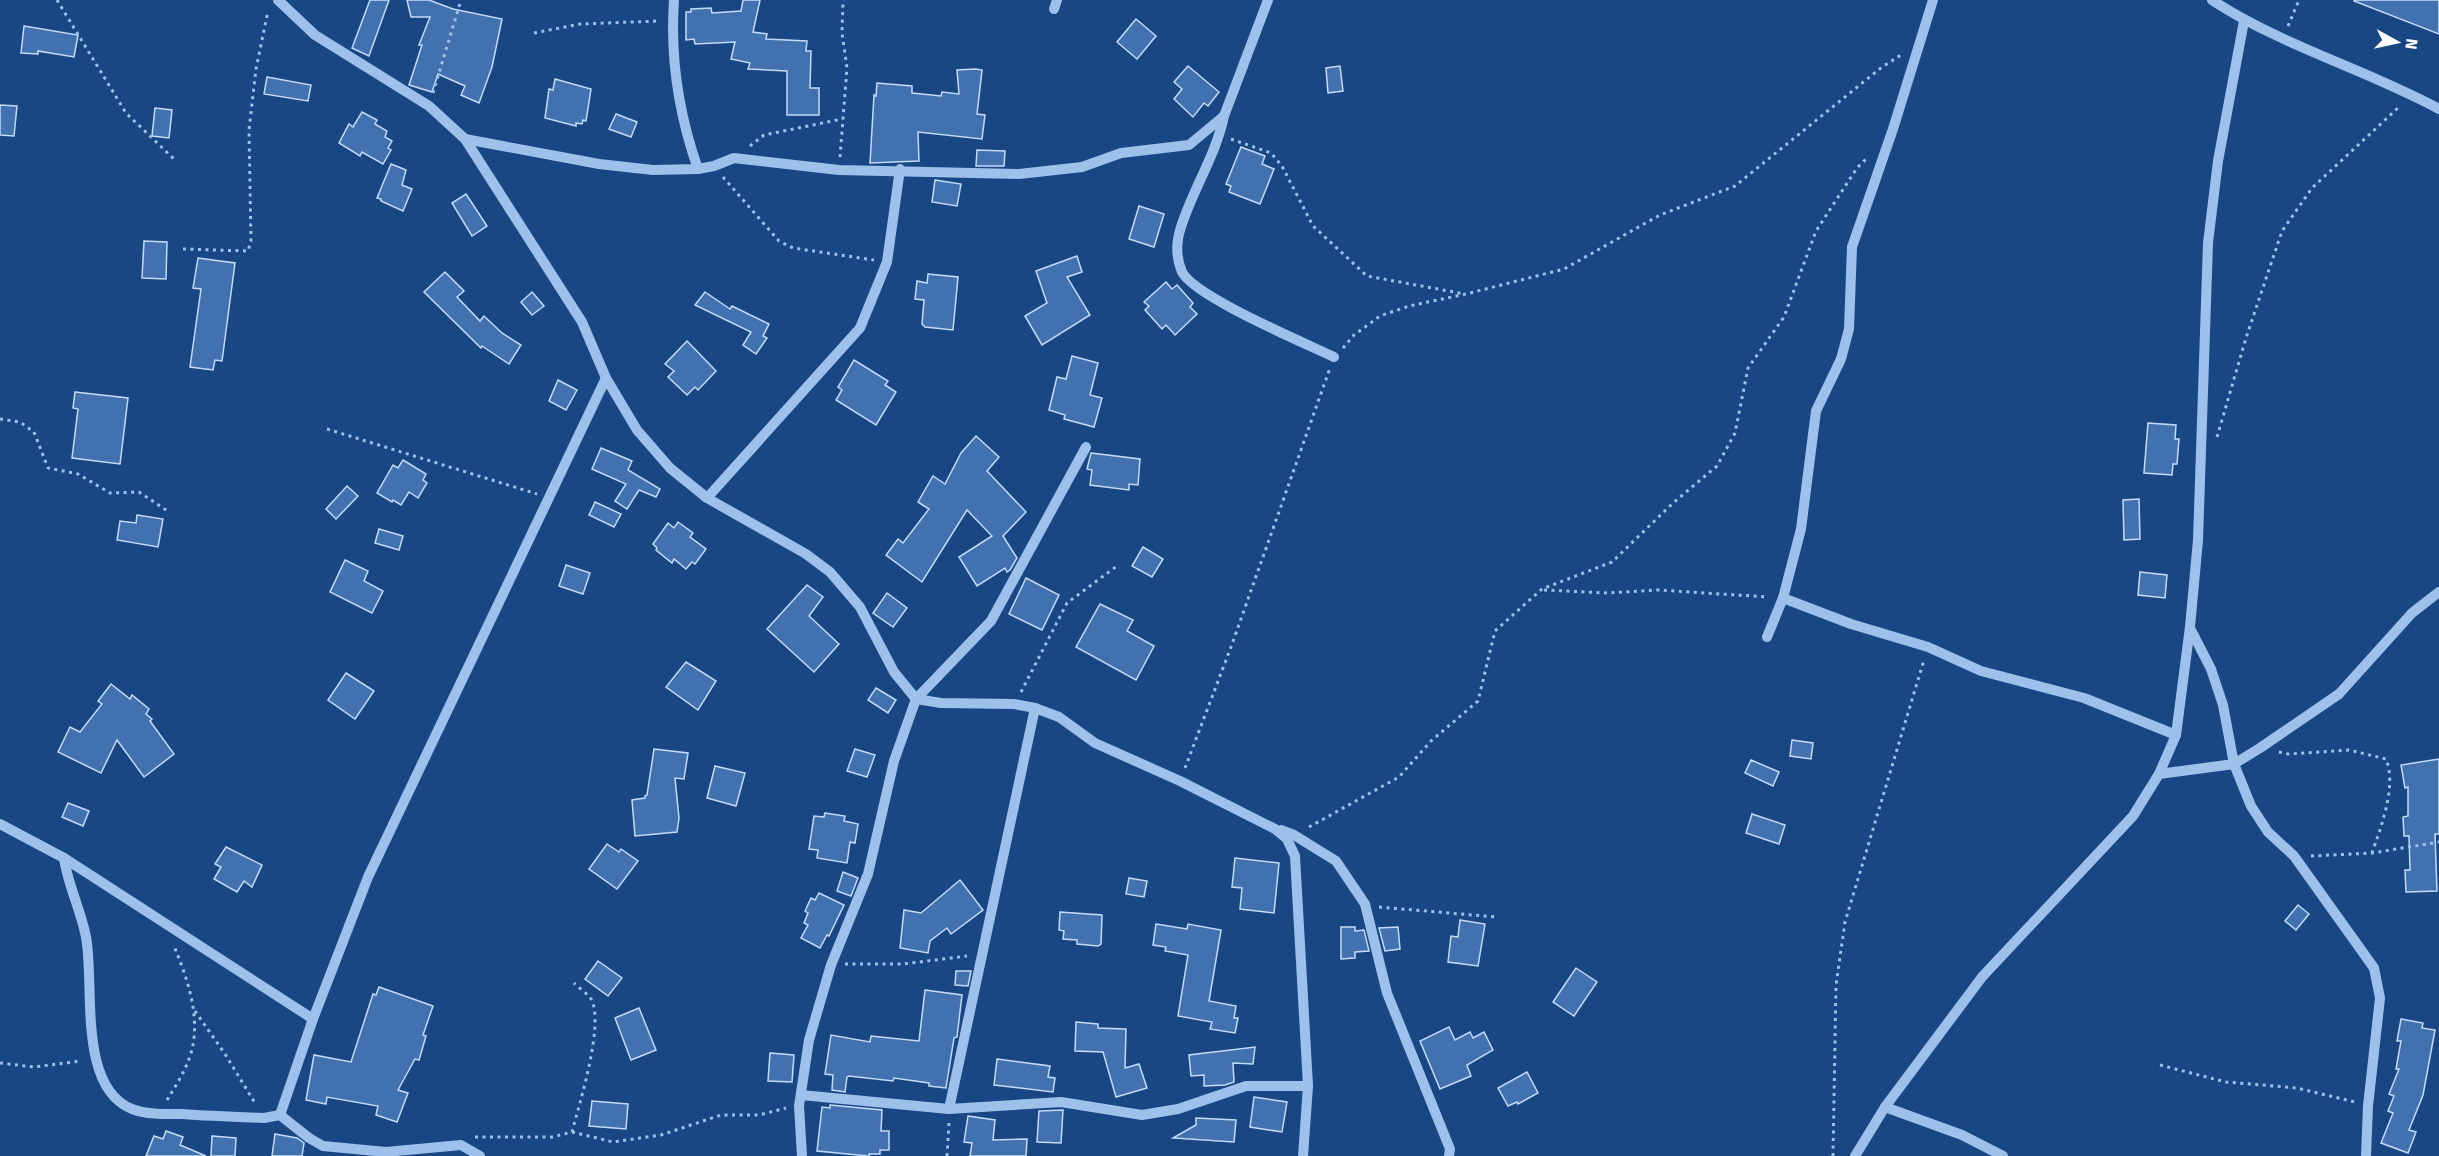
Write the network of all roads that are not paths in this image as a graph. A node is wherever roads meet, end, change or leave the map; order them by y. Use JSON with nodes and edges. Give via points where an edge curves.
{"nodes":[{"id":1,"x":278,"y":0,"type":"edge"},
{"id":2,"x":674,"y":0,"type":"edge"},
{"id":3,"x":1268,"y":0,"type":"edge"},
{"id":4,"x":1933,"y":0,"type":"edge"},
{"id":5,"x":2212,"y":0,"type":"edge"},
{"id":6,"x":2244,"y":21,"type":"junction"},
{"id":7,"x":2439,"y":109,"type":"edge"},
{"id":8,"x":1224,"y":116,"type":"junction"},
{"id":9,"x":465,"y":139,"type":"junction"},
{"id":10,"x":900,"y":169,"type":"junction"},
{"id":11,"x":698,"y":170,"type":"junction"},
{"id":12,"x":1334,"y":357,"type":"road end"},
{"id":13,"x":606,"y":378,"type":"junction"},
{"id":14,"x":1086,"y":447,"type":"dead end"},
{"id":15,"x":706,"y":498,"type":"junction"},
{"id":16,"x":2439,"y":592,"type":"edge"},
{"id":17,"x":1783,"y":598,"type":"junction"},
{"id":18,"x":2190,"y":627,"type":"junction"},
{"id":19,"x":1767,"y":637,"type":"dead end"},
{"id":20,"x":916,"y":699,"type":"junction"},
{"id":21,"x":1035,"y":708,"type":"junction"},
{"id":22,"x":2176,"y":735,"type":"junction"},
{"id":23,"x":2234,"y":764,"type":"junction"},
{"id":24,"x":2159,"y":774,"type":"junction"},
{"id":25,"x":0,"y":824,"type":"edge"},
{"id":26,"x":1275,"y":829,"type":"junction"},
{"id":27,"x":64,"y":858,"type":"junction"},
{"id":28,"x":313,"y":1019,"type":"junction"},
{"id":29,"x":1308,"y":1086,"type":"junction"},
{"id":30,"x":800,"y":1100,"type":"junction"},
{"id":31,"x":1885,"y":1107,"type":"junction"},
{"id":32,"x":949,"y":1109,"type":"junction"},
{"id":33,"x":280,"y":1115,"type":"junction"},
{"id":34,"x":480,"y":1156,"type":"edge"},
{"id":35,"x":802,"y":1156,"type":"edge"},
{"id":36,"x":1303,"y":1156,"type":"edge"},
{"id":37,"x":1449,"y":1156,"type":"edge"},
{"id":38,"x":1855,"y":1156,"type":"edge"},
{"id":39,"x":2003,"y":1156,"type":"edge"},
{"id":40,"x":2366,"y":1156,"type":"edge"}],
"edges":[{"from":1,"to":9,"type":"street","via":[[315,35],[429,106]]},
{"from":2,"to":11,"type":"street","via":[[675,74],[686,135]]},
{"from":3,"to":8,"type":"street"},
{"from":4,"to":17,"type":"street","via":[[1852,247],[1849,329],[1841,359],[1816,411],[1801,529]]},
{"from":5,"to":6,"type":"street"},
{"from":6,"to":7,"type":"street"},
{"from":6,"to":18,"type":"street","via":[[2218,161],[2208,243],[2198,540]]},
{"from":8,"to":10,"type":"street","via":[[1189,145],[1121,153],[1082,166],[1019,174]]},
{"from":8,"to":12,"type":"street","via":[[1220,135],[1180,229],[1176,254],[1183,274],[1220,303]]},
{"from":9,"to":11,"type":"street","via":[[599,164]]},
{"from":9,"to":13,"type":"street","via":[[582,322]]},
{"from":10,"to":11,"type":"street","via":[[839,170],[734,158]]},
{"from":10,"to":15,"type":"street","via":[[887,262],[860,327]]},
{"from":13,"to":15,"type":"street","via":[[637,430],[670,468]]},
{"from":13,"to":28,"type":"street","via":[[368,877]]},
{"from":14,"to":20,"type":"street","via":[[991,621]]},
{"from":15,"to":20,"type":"street","via":[[806,554],[830,572],[860,607],[894,672]]},
{"from":16,"to":23,"type":"street","via":[[2412,613],[2339,694]]},
{"from":17,"to":19,"type":"street"},
{"from":17,"to":22,"type":"street","via":[[1928,647],[1981,670],[2084,698]]},
{"from":18,"to":22,"type":"street"},
{"from":18,"to":23,"type":"street","via":[[2223,705]]},
{"from":20,"to":21,"type":"street"},
{"from":20,"to":30,"type":"street","via":[[894,761],[868,874],[831,964],[809,1040]]},
{"from":21,"to":26,"type":"street","via":[[1059,717],[1095,743]]},
{"from":21,"to":32,"type":"street"},
{"from":22,"to":24,"type":"street"},
{"from":23,"to":24,"type":"street"},
{"from":23,"to":40,"type":"street","via":[[2251,806],[2268,832],[2294,856],[2374,968],[2380,998]]},
{"from":24,"to":31,"type":"street","via":[[2133,816],[1982,978]]},
{"from":25,"to":27,"type":"street"},
{"from":26,"to":29,"type":"street","via":[[1287,839],[1295,856]]},
{"from":26,"to":37,"type":"street","via":[[1294,835],[1336,861],[1365,904],[1387,993],[1450,1149]]},
{"from":27,"to":28,"type":"street"},
{"from":27,"to":33,"type":"street","via":[[86,936],[95,1059],[104,1084],[121,1103],[134,1110],[264,1118]]},
{"from":28,"to":33,"type":"street"},
{"from":29,"to":32,"type":"street","via":[[1246,1086],[1178,1109],[1142,1115],[1061,1102]]},
{"from":29,"to":36,"type":"street"},
{"from":30,"to":32,"type":"street"},
{"from":30,"to":35,"type":"street"},
{"from":31,"to":38,"type":"street"},
{"from":31,"to":39,"type":"street","via":[[1962,1135]]},
{"from":33,"to":34,"type":"street","via":[[323,1146],[386,1152],[461,1145]]}]}
